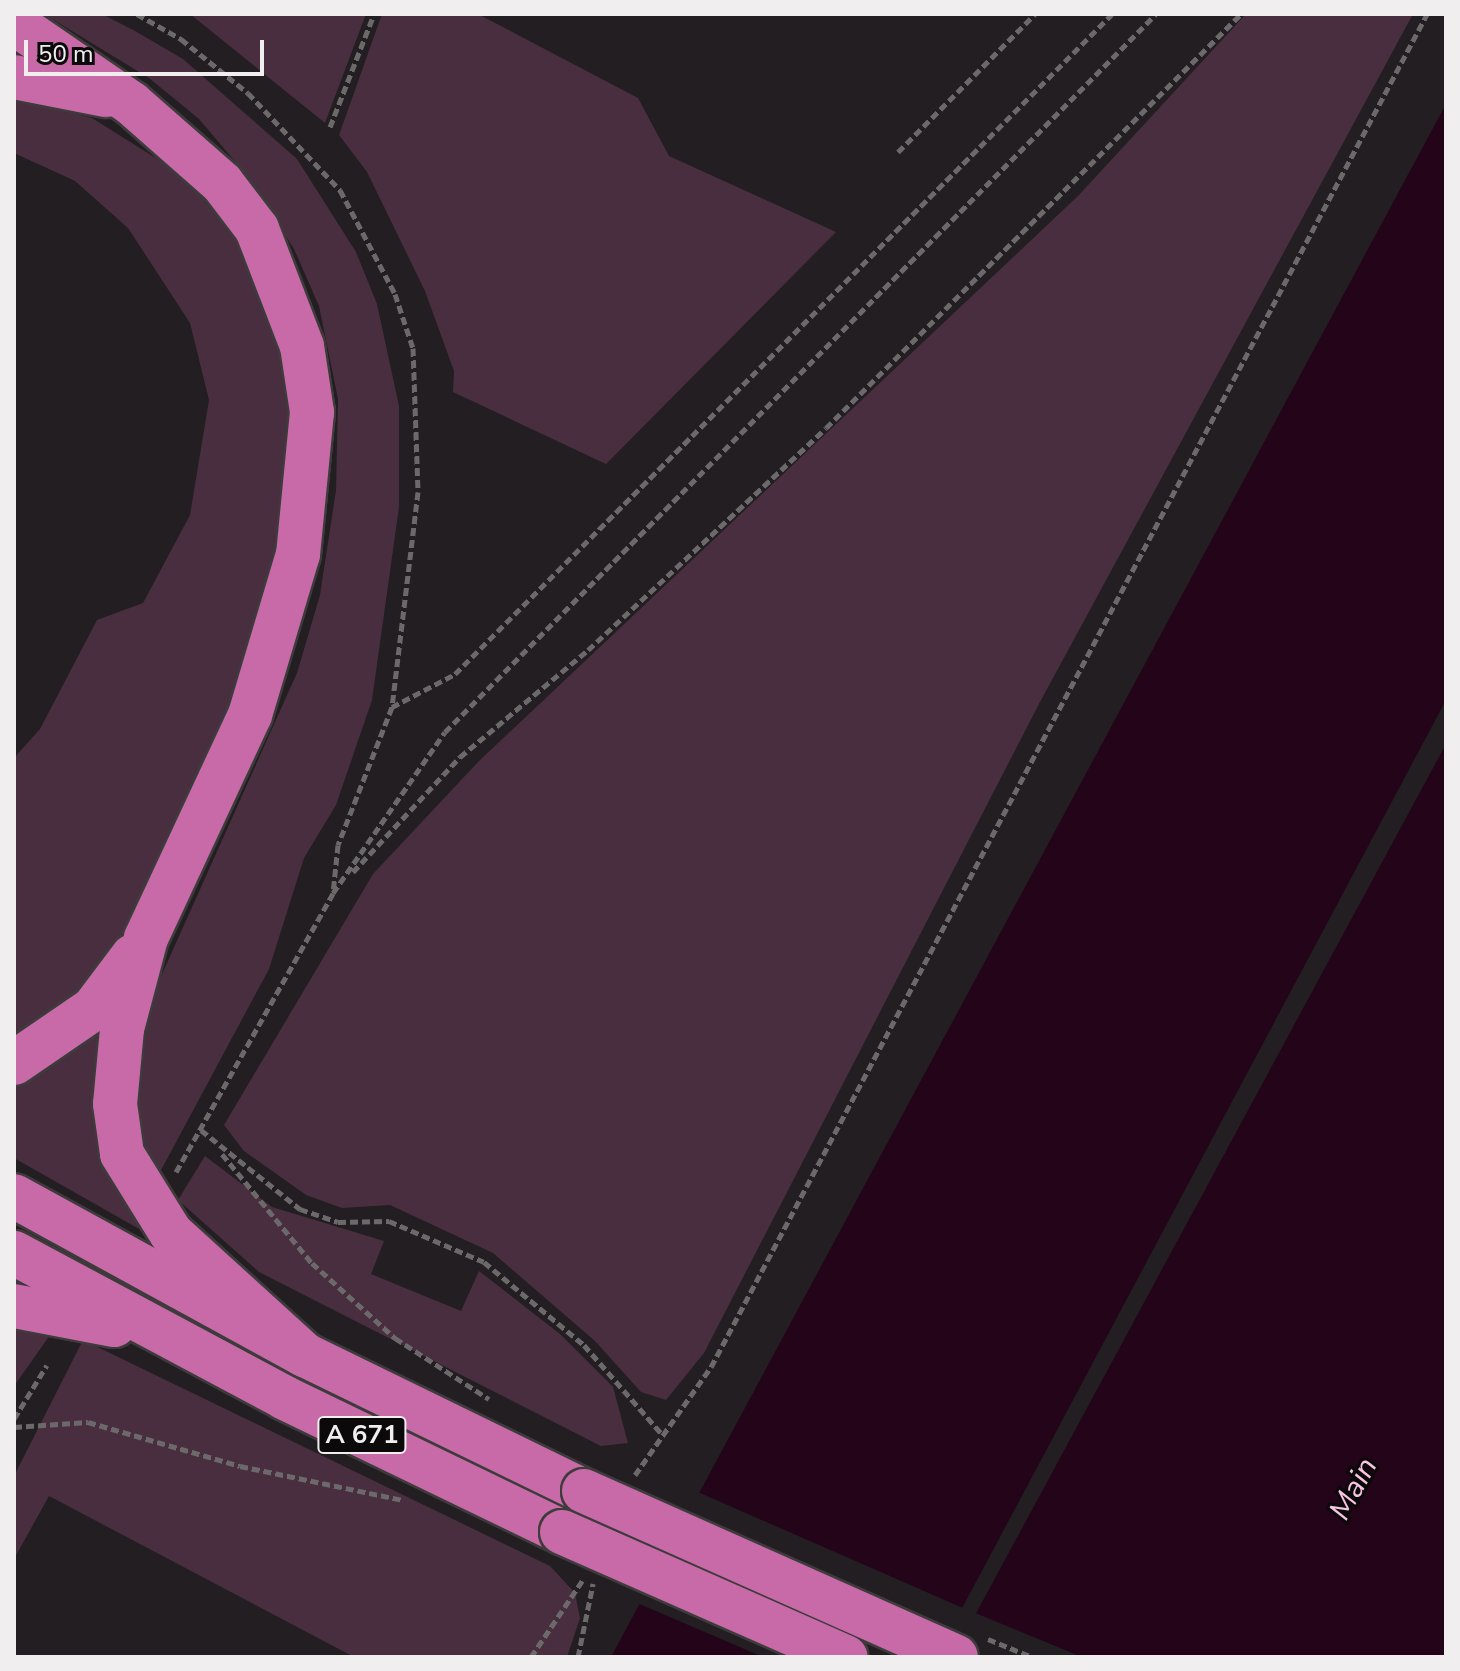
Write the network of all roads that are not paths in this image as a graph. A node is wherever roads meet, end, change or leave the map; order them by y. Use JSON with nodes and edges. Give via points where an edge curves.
{"nodes":[{"id":1,"x":14,"y":23,"type":"edge"},
{"id":2,"x":14,"y":77,"type":"edge"},
{"id":3,"x":131,"y":103,"type":"junction"},
{"id":4,"x":146,"y":938,"type":"junction"},
{"id":5,"x":14,"y":1063,"type":"edge"},
{"id":6,"x":14,"y":1196,"type":"edge"},
{"id":7,"x":14,"y":1253,"type":"edge"},
{"id":8,"x":14,"y":1306,"type":"edge"},
{"id":9,"x":163,"y":1335,"type":"junction"},
{"id":10,"x":305,"y":1355,"type":"junction"},
{"id":11,"x":846,"y":1657,"type":"edge"},
{"id":12,"x":956,"y":1657,"type":"edge"}],
"edges":[{"from":1,"to":3,"type":"highway"},
{"from":2,"to":3,"type":"highway"},
{"from":3,"to":4,"type":"highway","via":[[186,147],[257,229],[302,346],[312,412],[305,508],[280,626],[250,715]]},
{"from":4,"to":5,"type":"highway","via":[[93,1009]]},
{"from":4,"to":10,"type":"highway","via":[[122,1029],[115,1104],[122,1154],[171,1233]]},
{"from":6,"to":10,"type":"highway","number":"A 671"},
{"from":7,"to":9,"type":"highway","number":"A 671"},
{"from":8,"to":9,"type":"highway"},
{"from":9,"to":11,"type":"highway","number":"A 671","bridge":true,"via":[[562,1532]]},
{"from":10,"to":12,"type":"highway","number":"A 671","bridge":true,"via":[[584,1491]]}]}
